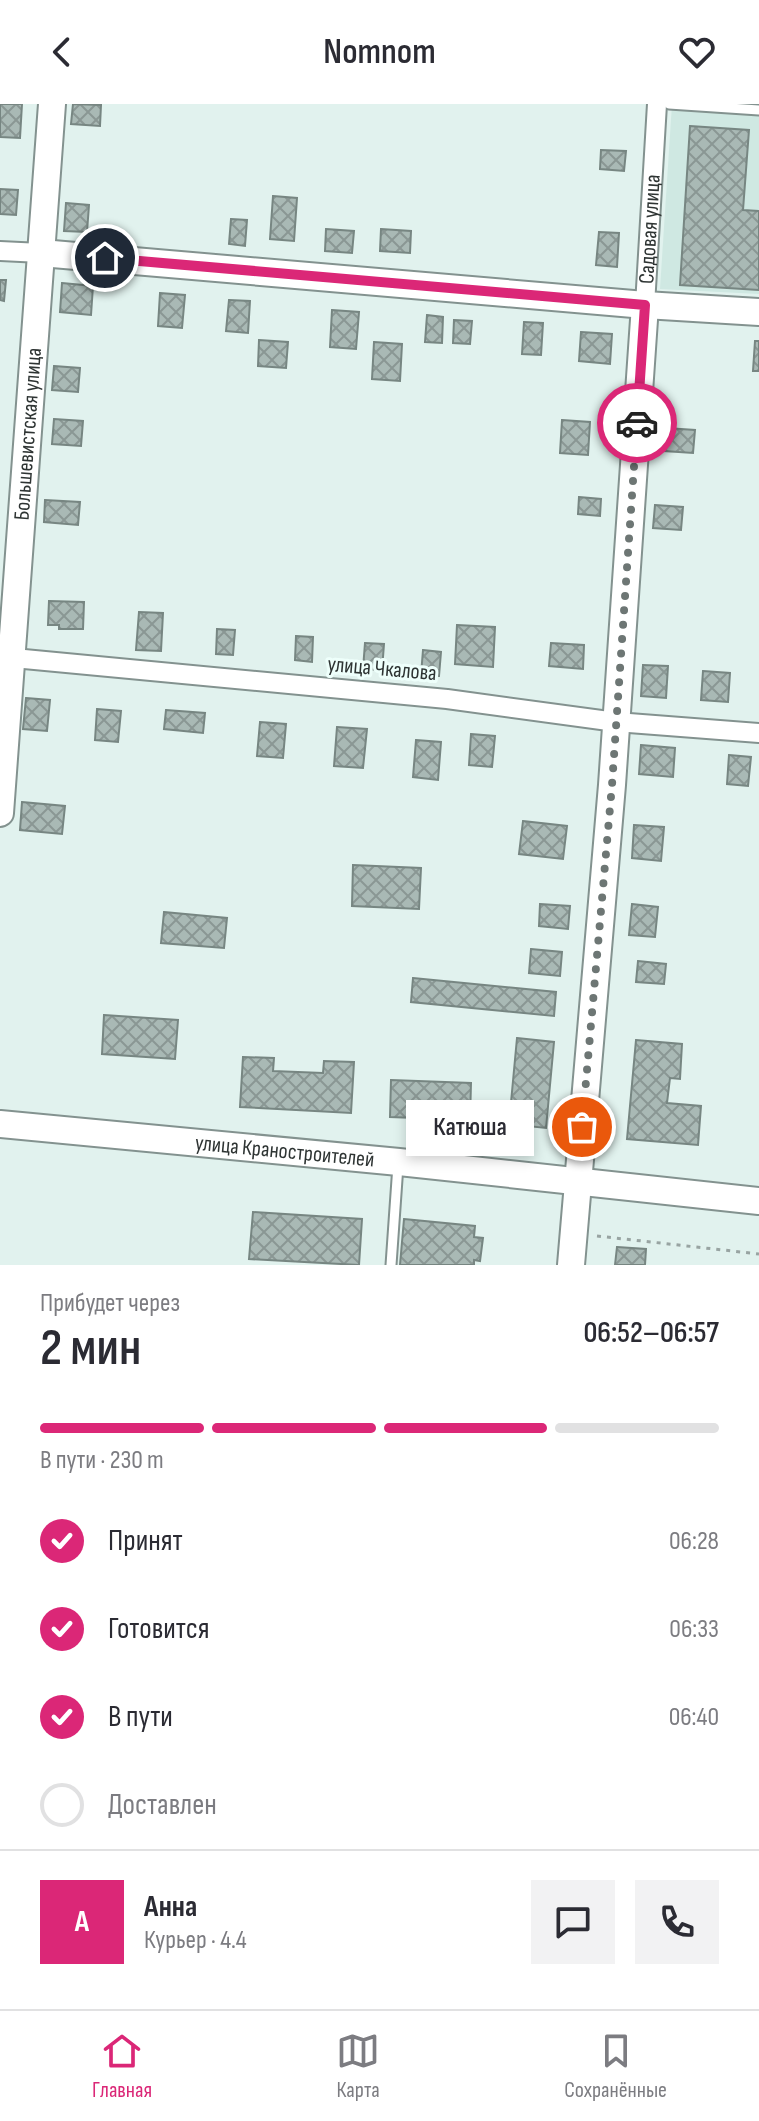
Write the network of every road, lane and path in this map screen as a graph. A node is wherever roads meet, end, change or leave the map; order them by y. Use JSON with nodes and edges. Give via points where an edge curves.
{"nodes":[{"id":1,"x":52,"y":104,"type":"edge"},
{"id":2,"x":657,"y":104,"type":"edge"},
{"id":3,"x":669,"y":104,"type":"edge"},
{"id":4,"x":759,"y":110,"type":"edge"},
{"id":5,"x":0,"y":251,"type":"edge"},
{"id":6,"x":41,"y":253,"type":"junction"},
{"id":7,"x":645,"y":305,"type":"junction"},
{"id":8,"x":759,"y":312,"type":"edge"},
{"id":9,"x":6,"y":657,"type":"edge"},
{"id":10,"x":616,"y":722,"type":"junction"},
{"id":11,"x":759,"y":733,"type":"edge"},
{"id":12,"x":0,"y":813,"type":"edge"},
{"id":13,"x":0,"y":1124,"type":"edge"},
{"id":14,"x":399,"y":1162,"type":"junction"},
{"id":15,"x":577,"y":1181,"type":"junction"},
{"id":16,"x":759,"y":1201,"type":"edge"},
{"id":17,"x":573,"y":1233,"type":"junction"},
{"id":18,"x":759,"y":1254,"type":"edge"},
{"id":19,"x":391,"y":1265,"type":"edge"},
{"id":20,"x":571,"y":1265,"type":"edge"}],
"edges":[{"from":1,"to":6,"type":"street","name":"Большевистская улица"},
{"from":2,"to":7,"type":"street","name":"Садовая улица"},
{"from":3,"to":4,"type":"lane"},
{"from":5,"to":6,"type":"street"},
{"from":6,"to":7,"type":"street"},
{"from":6,"to":9,"type":"street","name":"Большевистская улица"},
{"from":7,"to":8,"type":"street"},
{"from":7,"to":10,"type":"street","name":"Садовая улица"},
{"from":9,"to":10,"type":"street","name":"улица Чкалова","via":[[447,699]]},
{"from":9,"to":12,"type":"street","name":"Большевистская улица"},
{"from":10,"to":11,"type":"street","name":"улица Чкалова"},
{"from":10,"to":15,"type":"street","name":"Садовая улица"},
{"from":13,"to":14,"type":"street","name":"улица Краностроителей"},
{"from":14,"to":15,"type":"street","name":"улица Краностроителей"},
{"from":14,"to":19,"type":"lane"},
{"from":15,"to":16,"type":"street","name":"улица Краностроителей"},
{"from":15,"to":17,"type":"street","name":"Садовая улица"},
{"from":17,"to":18,"type":"path"},
{"from":17,"to":20,"type":"street","name":"Садовая улица"}]}
